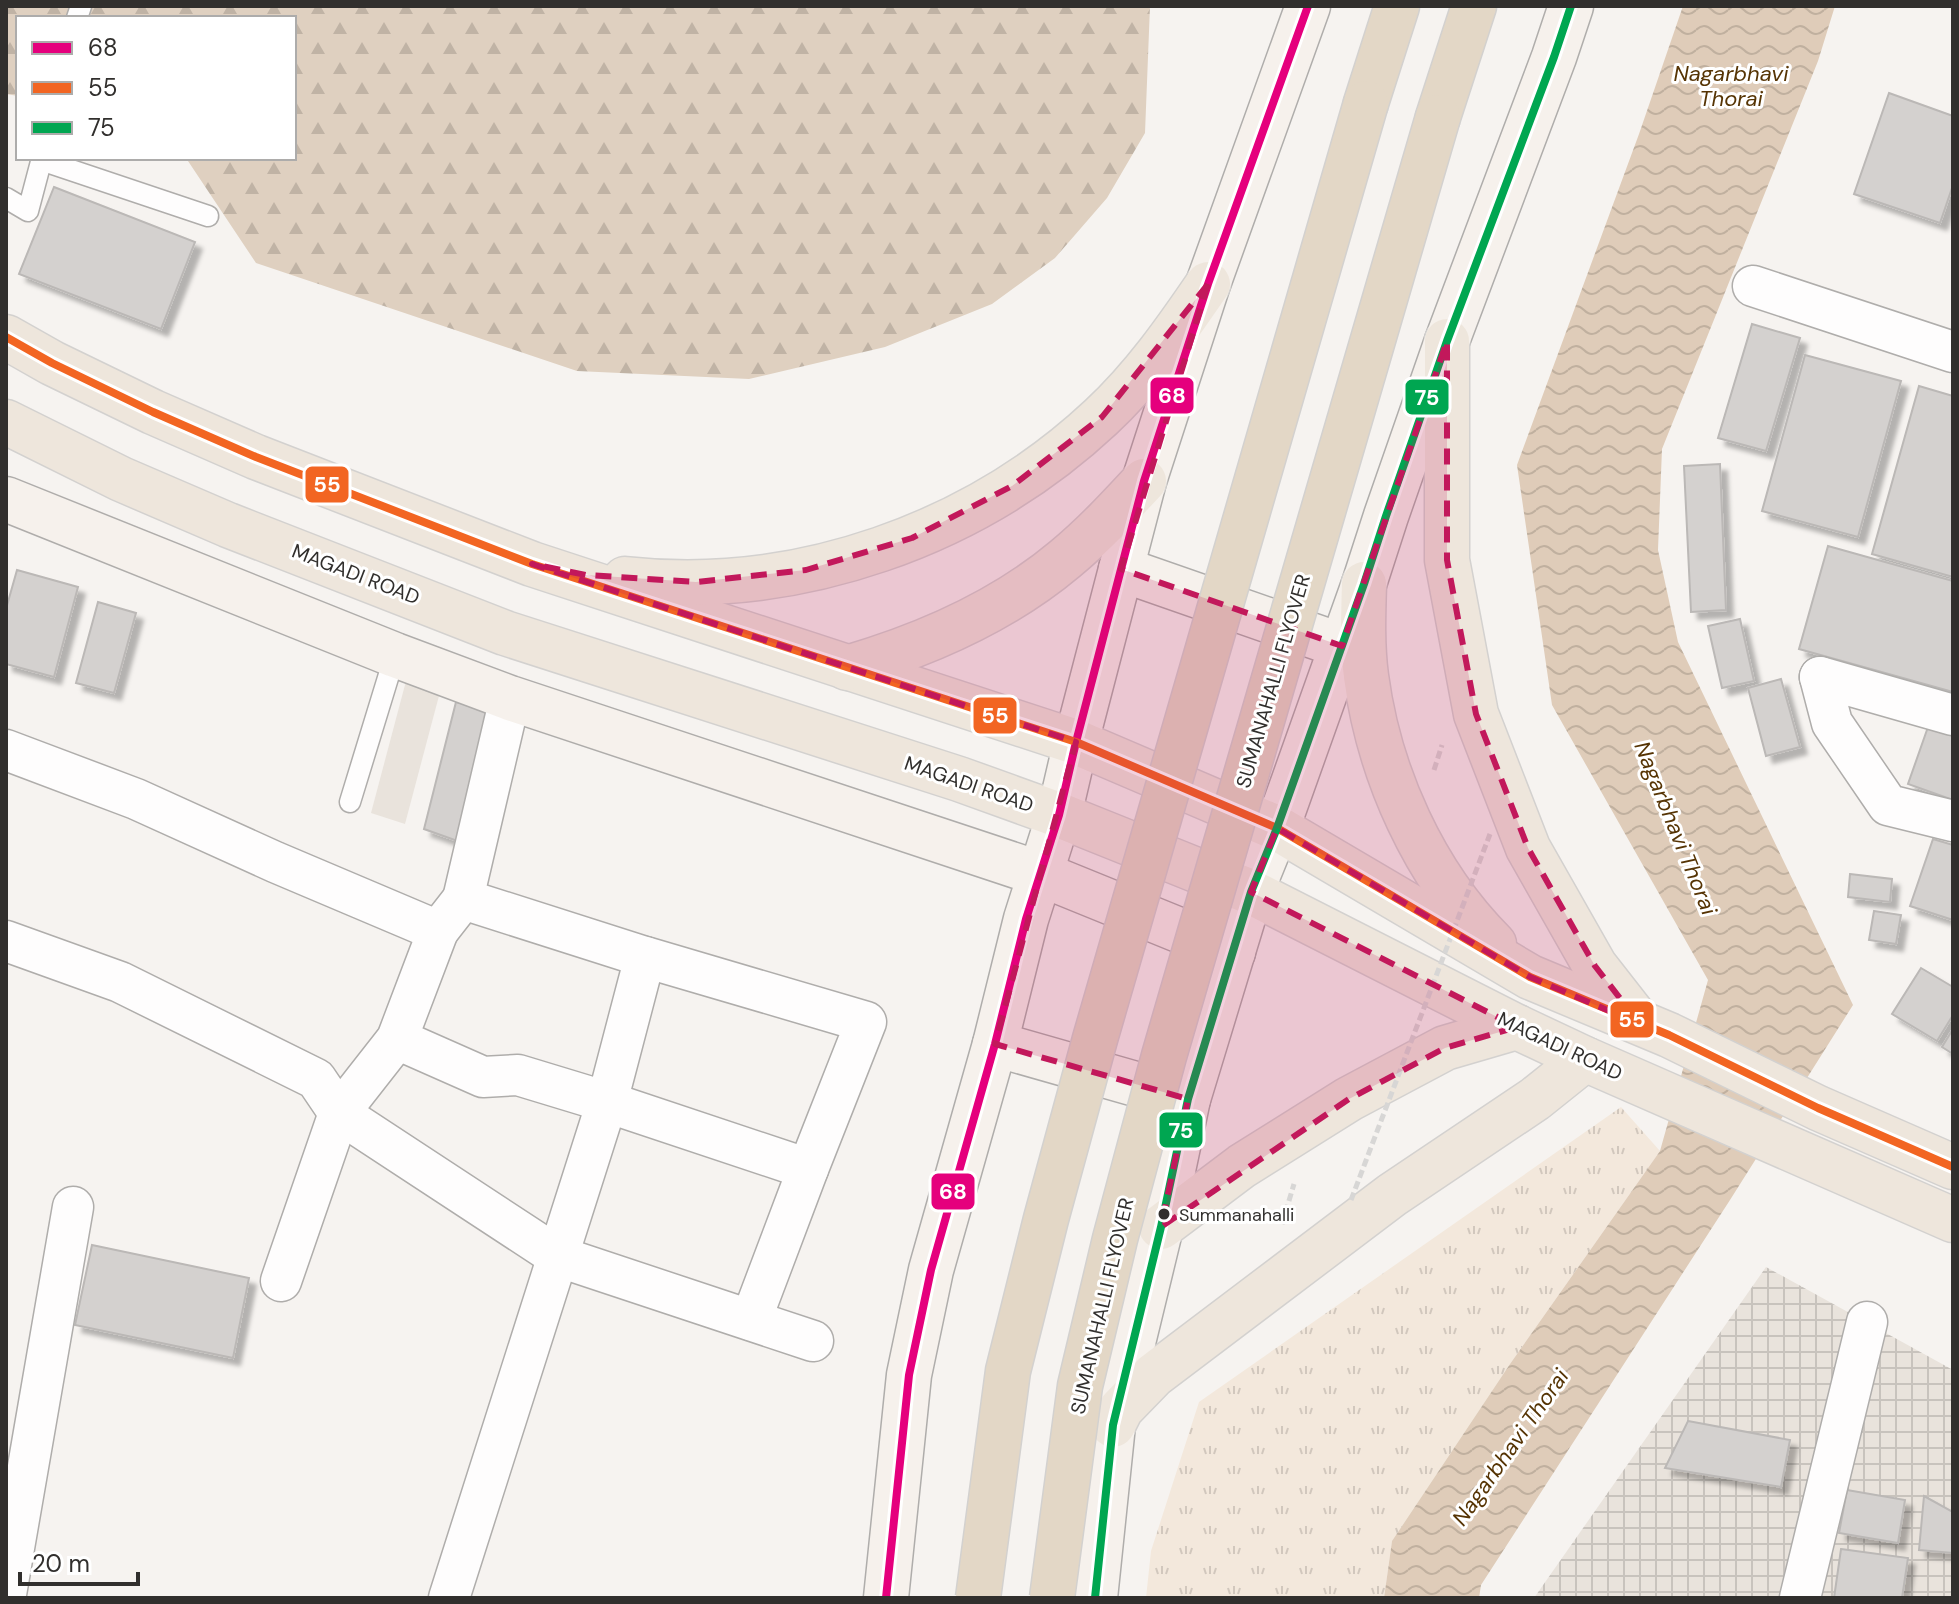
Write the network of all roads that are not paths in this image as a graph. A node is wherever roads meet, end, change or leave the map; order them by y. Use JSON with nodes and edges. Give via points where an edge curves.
{"nodes":[{"id":1,"x":1308,"y":6,"type":"edge"},
{"id":2,"x":1397,"y":6,"type":"edge"},
{"id":3,"x":1474,"y":6,"type":"edge"},
{"id":4,"x":1571,"y":6,"type":"edge"},
{"id":5,"x":41,"y":160,"type":"edge"},
{"id":6,"x":44,"y":160,"type":"edge"},
{"id":7,"x":6,"y":198,"type":"edge"},
{"id":8,"x":208,"y":216,"type":"dead end"},
{"id":9,"x":1208,"y":284,"type":"junction"},
{"id":10,"x":1753,"y":286,"type":"dead end"},
{"id":11,"x":6,"y":337,"type":"edge"},
{"id":12,"x":1447,"y":341,"type":"junction"},
{"id":13,"x":1953,"y":352,"type":"edge"},
{"id":14,"x":6,"y":422,"type":"edge"},
{"id":15,"x":1144,"y":481,"type":"junction"},
{"id":16,"x":6,"y":499,"type":"edge"},
{"id":17,"x":532,"y":564,"type":"junction"},
{"id":18,"x":1121,"y":569,"type":"junction"},
{"id":19,"x":1364,"y":584,"type":"junction"},
{"id":20,"x":1342,"y":646,"type":"junction"},
{"id":21,"x":395,"y":655,"type":"junction"},
{"id":22,"x":847,"y":668,"type":"junction"},
{"id":23,"x":510,"y":698,"type":"junction"},
{"id":24,"x":1953,"y":715,"type":"edge"},
{"id":25,"x":1076,"y":742,"type":"junction"},
{"id":26,"x":6,"y":750,"type":"edge"},
{"id":27,"x":350,"y":802,"type":"dead end"},
{"id":28,"x":1059,"y":815,"type":"junction"},
{"id":29,"x":1953,"y":821,"type":"edge"},
{"id":30,"x":1277,"y":828,"type":"junction"},
{"id":31,"x":1041,"y":874,"type":"junction"},
{"id":32,"x":1251,"y":892,"type":"junction"},
{"id":33,"x":463,"y":899,"type":"junction"},
{"id":34,"x":438,"y":931,"type":"junction"},
{"id":35,"x":6,"y":941,"type":"edge"},
{"id":36,"x":1233,"y":952,"type":"junction"},
{"id":37,"x":645,"y":957,"type":"junction"},
{"id":38,"x":1530,"y":977,"type":"junction"},
{"id":39,"x":1517,"y":1027,"type":"junction"},
{"id":40,"x":1655,"y":1030,"type":"junction"},
{"id":41,"x":397,"y":1039,"type":"junction"},
{"id":42,"x":995,"y":1044,"type":"junction"},
{"id":43,"x":1585,"y":1059,"type":"junction"},
{"id":44,"x":1188,"y":1099,"type":"junction"},
{"id":45,"x":607,"y":1102,"type":"junction"},
{"id":46,"x":339,"y":1113,"type":"junction"},
{"id":47,"x":1953,"y":1167,"type":"edge"},
{"id":48,"x":808,"y":1169,"type":"junction"},
{"id":49,"x":73,"y":1207,"type":"dead end"},
{"id":50,"x":1953,"y":1220,"type":"edge"},
{"id":51,"x":1161,"y":1227,"type":"junction"},
{"id":52,"x":557,"y":1256,"type":"junction"},
{"id":53,"x":281,"y":1281,"type":"dead end"},
{"id":54,"x":751,"y":1320,"type":"junction"},
{"id":55,"x":1867,"y":1322,"type":"dead end"},
{"id":56,"x":813,"y":1341,"type":"dead end"},
{"id":57,"x":1113,"y":1425,"type":"junction"},
{"id":58,"x":6,"y":1594,"type":"edge"},
{"id":59,"x":449,"y":1598,"type":"edge"},
{"id":60,"x":886,"y":1598,"type":"edge"},
{"id":61,"x":978,"y":1598,"type":"edge"},
{"id":62,"x":1052,"y":1598,"type":"edge"},
{"id":63,"x":1095,"y":1598,"type":"edge"},
{"id":64,"x":1800,"y":1598,"type":"edge"}],
"edges":[{"from":1,"to":9,"type":"street"},
{"from":2,"to":61,"type":"highway","bridge":true,"via":[[1046,1219],[1008,1371]]},
{"from":3,"to":62,"type":"highway","name":"SUMANAHALLI FLYOVER","bridge":true,"via":[[1164,1056],[1115,1239],[1080,1386]]},
{"from":4,"to":12,"type":"street"},
{"from":5,"to":7,"type":"lane","via":[[28,211]]},
{"from":6,"to":8,"type":"lane"},
{"from":9,"to":15,"type":"street"},
{"from":9,"to":17,"type":"main road","via":[[1150,364],[1102,417],[1012,486],[912,538],[806,570],[696,582],[586,575]]},
{"from":10,"to":13,"type":"street"},
{"from":11,"to":17,"type":"main road","via":[[153,412],[256,457]]},
{"from":12,"to":19,"type":"street"},
{"from":12,"to":40,"type":"main road","via":[[1447,560],[1476,714],[1528,848],[1595,966]]},
{"from":14,"to":28,"type":"main road","name":"MAGADI ROAD","via":[[228,525],[505,633]]},
{"from":15,"to":18,"type":"street"},
{"from":15,"to":22,"type":"main road","via":[[1106,523],[1017,594],[935,638]]},
{"from":16,"to":21,"type":"street"},
{"from":17,"to":22,"type":"main road"},
{"from":18,"to":20,"type":"street"},
{"from":18,"to":25,"type":"street"},
{"from":19,"to":20,"type":"street"},
{"from":19,"to":38,"type":"main road","via":[[1366,675],[1378,735],[1402,807],[1456,899]]},
{"from":20,"to":30,"type":"street"},
{"from":21,"to":23,"type":"street"},
{"from":21,"to":27,"type":"lane"},
{"from":22,"to":25,"type":"main road"},
{"from":23,"to":31,"type":"street"},
{"from":23,"to":33,"type":"street"},
{"from":24,"to":29,"type":"street","via":[[1820,677],[1832,723],[1888,805]]},
{"from":25,"to":28,"type":"street"},
{"from":25,"to":30,"type":"main road"},
{"from":26,"to":34,"type":"street","via":[[136,799]]},
{"from":28,"to":31,"type":"street"},
{"from":28,"to":32,"type":"main road","name":"MAGADI ROAD"},
{"from":30,"to":32,"type":"street"},
{"from":30,"to":38,"type":"main road"},
{"from":31,"to":36,"type":"street"},
{"from":31,"to":42,"type":"street"},
{"from":32,"to":36,"type":"street"},
{"from":32,"to":39,"type":"main road","name":"MAGADI ROAD"},
{"from":33,"to":34,"type":"street"},
{"from":33,"to":37,"type":"street"},
{"from":34,"to":41,"type":"street"},
{"from":35,"to":46,"type":"street","via":[[120,982],[316,1079]]},
{"from":36,"to":44,"type":"street"},
{"from":37,"to":45,"type":"street"},
{"from":37,"to":48,"type":"street","via":[[866,1022]]},
{"from":38,"to":40,"type":"main road"},
{"from":39,"to":43,"type":"main road","name":"MAGADI ROAD"},
{"from":39,"to":51,"type":"main road","via":[[1445,1048],[1349,1099],[1242,1166]]},
{"from":40,"to":47,"type":"main road"},
{"from":41,"to":45,"type":"street","via":[[483,1077],[518,1075]]},
{"from":41,"to":46,"type":"street"},
{"from":42,"to":44,"type":"street"},
{"from":42,"to":60,"type":"street","via":[[931,1270],[909,1375]]},
{"from":43,"to":50,"type":"main road","name":"MAGADI ROAD"},
{"from":43,"to":57,"type":"main road","via":[[1392,1195],[1154,1375]]},
{"from":44,"to":51,"type":"street"},
{"from":45,"to":48,"type":"street"},
{"from":45,"to":52,"type":"street"},
{"from":46,"to":52,"type":"street"},
{"from":46,"to":53,"type":"street"},
{"from":48,"to":54,"type":"street"},
{"from":49,"to":58,"type":"street"},
{"from":51,"to":57,"type":"street"},
{"from":52,"to":54,"type":"street"},
{"from":52,"to":59,"type":"street"},
{"from":54,"to":56,"type":"street"},
{"from":55,"to":64,"type":"street"},
{"from":57,"to":63,"type":"street"}]}
